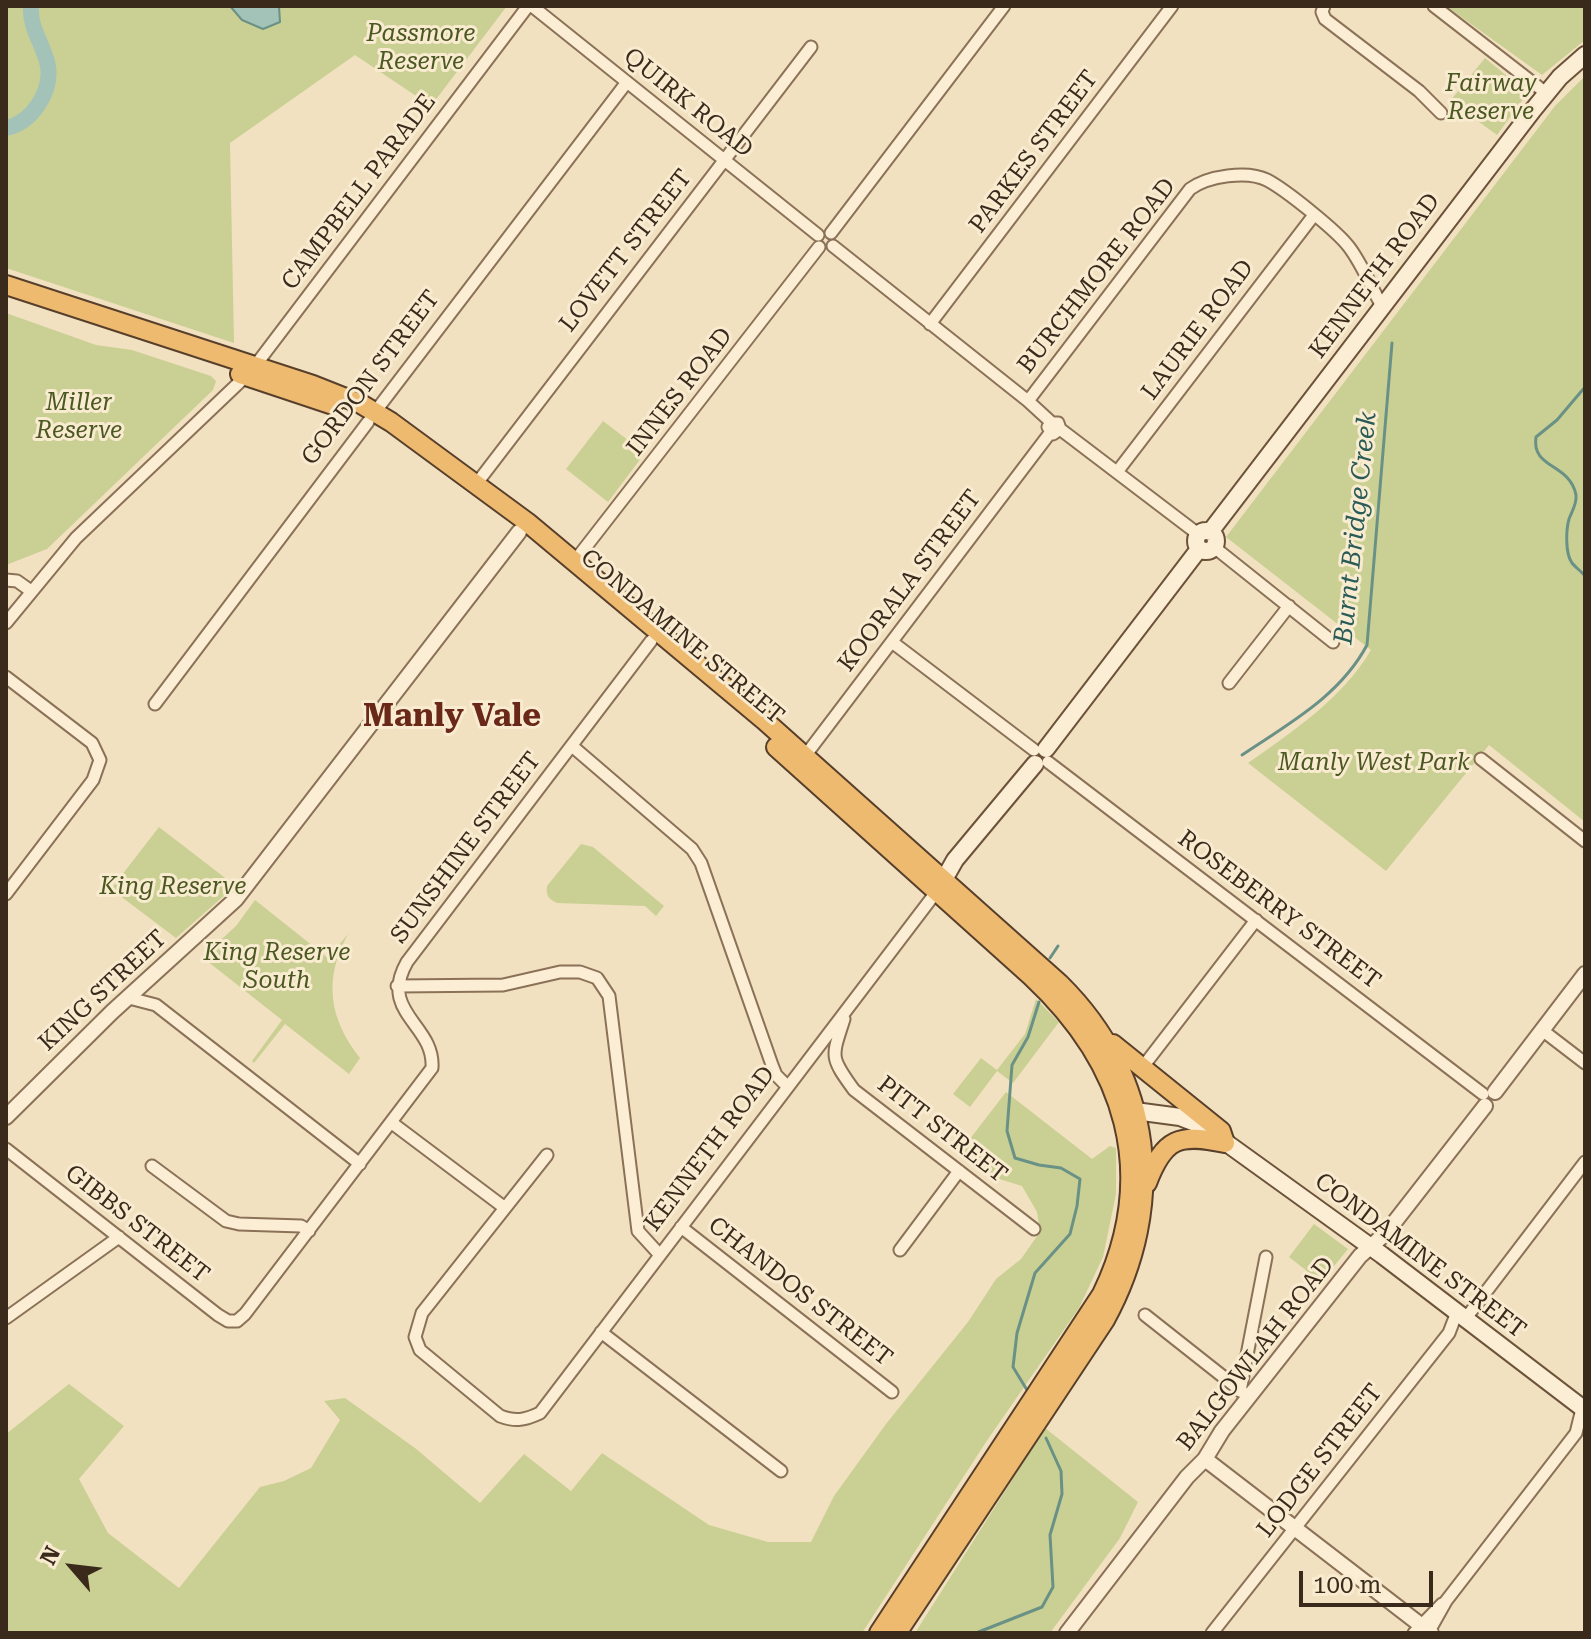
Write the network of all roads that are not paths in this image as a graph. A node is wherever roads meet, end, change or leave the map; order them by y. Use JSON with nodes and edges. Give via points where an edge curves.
{"nodes":[{"id":1,"x":530,"y":6,"type":"edge"},
{"id":2,"x":1004,"y":6,"type":"edge"},
{"id":3,"x":1172,"y":6,"type":"edge"},
{"id":4,"x":1324,"y":6,"type":"edge"},
{"id":5,"x":1434,"y":6,"type":"edge"},
{"id":6,"x":811,"y":47,"type":"dead end"},
{"id":7,"x":1585,"y":55,"type":"edge"},
{"id":8,"x":627,"y":82,"type":"junction"},
{"id":9,"x":1546,"y":93,"type":"junction"},
{"id":10,"x":1441,"y":113,"type":"dead end"},
{"id":11,"x":723,"y":160,"type":"junction"},
{"id":12,"x":1314,"y":215,"type":"junction"},
{"id":13,"x":832,"y":240,"type":"junction"},
{"id":14,"x":818,"y":241,"type":"junction"},
{"id":15,"x":6,"y":285,"type":"edge"},
{"id":16,"x":6,"y":297,"type":"edge"},
{"id":17,"x":1382,"y":306,"type":"junction"},
{"id":18,"x":930,"y":324,"type":"junction"},
{"id":19,"x":251,"y":371,"type":"junction"},
{"id":20,"x":1028,"y":401,"type":"junction"},
{"id":21,"x":371,"y":417,"type":"junction"},
{"id":22,"x":1054,"y":428,"type":"junction"},
{"id":23,"x":1117,"y":472,"type":"junction"},
{"id":24,"x":477,"y":483,"type":"junction"},
{"id":25,"x":523,"y":527,"type":"junction"},
{"id":26,"x":1205,"y":541,"type":"junction"},
{"id":27,"x":574,"y":562,"type":"junction"},
{"id":28,"x":6,"y":580,"type":"edge"},
{"id":29,"x":31,"y":591,"type":"junction"},
{"id":30,"x":1289,"y":606,"type":"junction"},
{"id":31,"x":6,"y":623,"type":"edge"},
{"id":32,"x":651,"y":641,"type":"junction"},
{"id":33,"x":892,"y":642,"type":"junction"},
{"id":34,"x":1333,"y":642,"type":"dead end"},
{"id":35,"x":6,"y":677,"type":"edge"},
{"id":36,"x":1229,"y":683,"type":"dead end"},
{"id":37,"x":155,"y":704,"type":"dead end"},
{"id":38,"x":572,"y":746,"type":"junction"},
{"id":39,"x":805,"y":756,"type":"junction"},
{"id":40,"x":1041,"y":756,"type":"junction"},
{"id":41,"x":1481,"y":759,"type":"dead end"},
{"id":42,"x":1585,"y":841,"type":"edge"},
{"id":43,"x":941,"y":886,"type":"junction"},
{"id":44,"x":6,"y":894,"type":"edge"},
{"id":45,"x":1256,"y":920,"type":"junction"},
{"id":46,"x":1585,"y":974,"type":"edge"},
{"id":47,"x":148,"y":980,"type":"junction"},
{"id":48,"x":1048,"y":982,"type":"junction"},
{"id":49,"x":397,"y":986,"type":"junction"},
{"id":50,"x":129,"y":998,"type":"junction"},
{"id":51,"x":156,"y":1005,"type":"junction"},
{"id":52,"x":847,"y":1010,"type":"junction"},
{"id":53,"x":1542,"y":1030,"type":"junction"},
{"id":54,"x":1102,"y":1034,"type":"junction"},
{"id":55,"x":1585,"y":1063,"type":"edge"},
{"id":56,"x":1142,"y":1068,"type":"junction"},
{"id":57,"x":788,"y":1087,"type":"junction"},
{"id":58,"x":1487,"y":1097,"type":"junction"},
{"id":59,"x":6,"y":1117,"type":"edge"},
{"id":60,"x":1132,"y":1117,"type":"junction"},
{"id":61,"x":392,"y":1123,"type":"junction"},
{"id":62,"x":1225,"y":1143,"type":"junction"},
{"id":63,"x":6,"y":1149,"type":"edge"},
{"id":64,"x":547,"y":1155,"type":"dead end"},
{"id":65,"x":1585,"y":1162,"type":"edge"},
{"id":66,"x":360,"y":1164,"type":"junction"},
{"id":67,"x":152,"y":1166,"type":"dead end"},
{"id":68,"x":959,"y":1171,"type":"junction"},
{"id":69,"x":1145,"y":1188,"type":"junction"},
{"id":70,"x":505,"y":1208,"type":"junction"},
{"id":71,"x":681,"y":1227,"type":"junction"},
{"id":72,"x":1034,"y":1229,"type":"dead end"},
{"id":73,"x":309,"y":1231,"type":"junction"},
{"id":74,"x":119,"y":1237,"type":"junction"},
{"id":75,"x":1371,"y":1246,"type":"junction"},
{"id":76,"x":900,"y":1250,"type":"dead end"},
{"id":77,"x":659,"y":1254,"type":"junction"},
{"id":78,"x":1266,"y":1257,"type":"dead end"},
{"id":79,"x":1145,"y":1315,"type":"dead end"},
{"id":80,"x":1462,"y":1315,"type":"junction"},
{"id":81,"x":6,"y":1318,"type":"edge"},
{"id":82,"x":601,"y":1332,"type":"junction"},
{"id":83,"x":892,"y":1392,"type":"dead end"},
{"id":84,"x":1245,"y":1394,"type":"junction"},
{"id":85,"x":1584,"y":1410,"type":"edge"},
{"id":86,"x":1205,"y":1459,"type":"junction"},
{"id":87,"x":781,"y":1471,"type":"dead end"},
{"id":88,"x":1295,"y":1528,"type":"junction"},
{"id":89,"x":1425,"y":1631,"type":"edge"},
{"id":90,"x":879,"y":1633,"type":"edge"},
{"id":91,"x":897,"y":1633,"type":"edge"},
{"id":92,"x":1067,"y":1633,"type":"edge"},
{"id":93,"x":1212,"y":1633,"type":"edge"}],
"edges":[{"from":1,"to":8,"type":"street","name":"QUIRK ROAD"},
{"from":1,"to":19,"type":"street","name":"CAMPBELL PARADE"},
{"from":2,"to":13,"type":"street"},
{"from":3,"to":18,"type":"street","name":"PARKES STREET"},
{"from":4,"to":10,"type":"street","via":[[1325,19]]},
{"from":5,"to":9,"type":"street"},
{"from":6,"to":11,"type":"street","name":"LOVETT STREET"},
{"from":7,"to":9,"type":"main road","name":"KENNETH ROAD"},
{"from":8,"to":11,"type":"street","name":"QUIRK ROAD"},
{"from":8,"to":21,"type":"street","name":"GORDON STREET"},
{"from":9,"to":17,"type":"main road","name":"KENNETH ROAD"},
{"from":11,"to":14,"type":"street","name":"QUIRK ROAD"},
{"from":11,"to":24,"type":"street","name":"LOVETT STREET"},
{"from":12,"to":17,"type":"street","name":"BURCHMORE ROAD","via":[[1351,250]]},
{"from":12,"to":20,"type":"street","name":"BURCHMORE ROAD","via":[[1268,180],[1253,176],[1200,182]]},
{"from":12,"to":23,"type":"street","name":"LAURIE ROAD"},
{"from":13,"to":14,"type":"street","via":[[823,231]]},
{"from":13,"to":18,"type":"street"},
{"from":14,"to":27,"type":"street","name":"INNES ROAD"},
{"from":15,"to":19,"type":"highway","name":"CONDAMINE STREET"},
{"from":16,"to":19,"type":"highway","name":"CONDAMINE STREET"},
{"from":17,"to":26,"type":"main road","name":"KENNETH ROAD"},
{"from":18,"to":20,"type":"street"},
{"from":19,"to":21,"type":"highway","name":"CONDAMINE STREET","via":[[323,388]]},
{"from":19,"to":29,"type":"street","name":"CAMPBELL PARADE","via":[[76,538]]},
{"from":20,"to":22,"type":"street"},
{"from":21,"to":24,"type":"highway","name":"CONDAMINE STREET"},
{"from":21,"to":25,"type":"highway","name":"CONDAMINE STREET"},
{"from":21,"to":37,"type":"street","name":"GORDON STREET"},
{"from":22,"to":23,"type":"street"},
{"from":22,"to":33,"type":"street","name":"KOORALA STREET"},
{"from":23,"to":26,"type":"street"},
{"from":24,"to":25,"type":"highway","name":"CONDAMINE STREET"},
{"from":25,"to":27,"type":"highway","name":"CONDAMINE STREET"},
{"from":25,"to":32,"type":"highway","name":"CONDAMINE STREET"},
{"from":25,"to":47,"type":"street","name":"KING STREET","via":[[243,892]]},
{"from":26,"to":30,"type":"street"},
{"from":26,"to":40,"type":"main road","name":"KENNETH ROAD"},
{"from":27,"to":39,"type":"highway","name":"CONDAMINE STREET"},
{"from":28,"to":29,"type":"street"},
{"from":29,"to":31,"type":"street","name":"CAMPBELL PARADE"},
{"from":30,"to":34,"type":"street"},
{"from":30,"to":36,"type":"street"},
{"from":32,"to":38,"type":"street","name":"SUNSHINE STREET"},
{"from":32,"to":43,"type":"highway","name":"CONDAMINE STREET"},
{"from":33,"to":39,"type":"street","name":"KOORALA STREET"},
{"from":33,"to":40,"type":"street","name":"ROSEBERRY STREET"},
{"from":35,"to":44,"type":"street","via":[[92,743],[100,760],[93,780]]},
{"from":38,"to":49,"type":"street","name":"SUNSHINE STREET","via":[[407,962]]},
{"from":38,"to":57,"type":"street","via":[[692,849],[701,863],[772,1065]]},
{"from":39,"to":43,"type":"highway","name":"CONDAMINE STREET"},
{"from":40,"to":43,"type":"main road","name":"KENNETH ROAD","via":[[955,860]]},
{"from":40,"to":45,"type":"street","name":"ROSEBERRY STREET"},
{"from":41,"to":42,"type":"street"},
{"from":43,"to":48,"type":"highway","name":"CONDAMINE STREET"},
{"from":43,"to":52,"type":"street","name":"KENNETH ROAD"},
{"from":45,"to":56,"type":"street"},
{"from":45,"to":58,"type":"street","name":"ROSEBERRY STREET"},
{"from":46,"to":53,"type":"street","name":"BALGOWLAH ROAD"},
{"from":47,"to":50,"type":"street","name":"KING STREET"},
{"from":47,"to":51,"type":"street"},
{"from":48,"to":54,"type":"highway","name":"CONDAMINE STREET","via":[[1077,1001]]},
{"from":48,"to":60,"type":"highway","name":"CONDAMINE STREET"},
{"from":49,"to":61,"type":"street","via":[[402,1006],[430,1049],[432,1068]]},
{"from":49,"to":77,"type":"street","via":[[503,985],[570,972],[597,978],[609,996],[638,1231]]},
{"from":50,"to":51,"type":"street"},
{"from":50,"to":59,"type":"street","name":"KING STREET"},
{"from":51,"to":66,"type":"street"},
{"from":52,"to":57,"type":"street","name":"KENNETH ROAD"},
{"from":52,"to":68,"type":"street","name":"PITT STREET","via":[[833,1046],[843,1075],[854,1090]]},
{"from":53,"to":55,"type":"street"},
{"from":53,"to":58,"type":"street","name":"BALGOWLAH ROAD"},
{"from":54,"to":56,"type":"highway"},
{"from":54,"to":60,"type":"highway","via":[[1121,1071]]},
{"from":56,"to":62,"type":"highway","via":[[1221,1131]]},
{"from":57,"to":71,"type":"street","name":"KENNETH ROAD"},
{"from":58,"to":75,"type":"street","name":"BALGOWLAH ROAD"},
{"from":60,"to":62,"type":"main road","name":"CONDAMINE STREET"},
{"from":60,"to":69,"type":"highway"},
{"from":60,"to":90,"type":"highway","via":[[1128,1209],[1116,1262],[1102,1294]]},
{"from":61,"to":66,"type":"street"},
{"from":61,"to":70,"type":"street"},
{"from":62,"to":69,"type":"highway","via":[[1196,1137],[1172,1143],[1161,1153]]},
{"from":62,"to":75,"type":"main road","name":"CONDAMINE STREET"},
{"from":63,"to":74,"type":"street","name":"GIBBS STREET"},
{"from":64,"to":70,"type":"street"},
{"from":65,"to":80,"type":"street","name":"LODGE STREET"},
{"from":66,"to":73,"type":"street"},
{"from":67,"to":73,"type":"street","via":[[226,1221],[301,1226]]},
{"from":68,"to":72,"type":"street","name":"PITT STREET"},
{"from":68,"to":76,"type":"street"},
{"from":69,"to":91,"type":"highway","via":[[1132,1262],[1105,1320]]},
{"from":70,"to":82,"type":"street","name":"KENNETH ROAD","via":[[422,1313],[415,1337],[420,1350],[500,1416],[526,1420],[540,1413]]},
{"from":71,"to":77,"type":"street","name":"KENNETH ROAD"},
{"from":71,"to":83,"type":"street","name":"CHANDOS STREET"},
{"from":73,"to":74,"type":"street","name":"GIBBS STREET","via":[[239,1325],[222,1318]]},
{"from":74,"to":81,"type":"street"},
{"from":75,"to":80,"type":"main road","name":"CONDAMINE STREET"},
{"from":75,"to":84,"type":"street","name":"BALGOWLAH ROAD"},
{"from":77,"to":82,"type":"street","name":"KENNETH ROAD"},
{"from":78,"to":84,"type":"street"},
{"from":79,"to":84,"type":"street"},
{"from":80,"to":85,"type":"main road","name":"CONDAMINE STREET"},
{"from":80,"to":88,"type":"street","name":"LODGE STREET"},
{"from":82,"to":87,"type":"street"},
{"from":84,"to":86,"type":"street","name":"BALGOWLAH ROAD"},
{"from":85,"to":89,"type":"street","via":[[1576,1433]]},
{"from":86,"to":88,"type":"street"},
{"from":86,"to":92,"type":"street","name":"BALGOWLAH ROAD"},
{"from":88,"to":89,"type":"street"},
{"from":88,"to":93,"type":"street","name":"LODGE STREET"}]}
